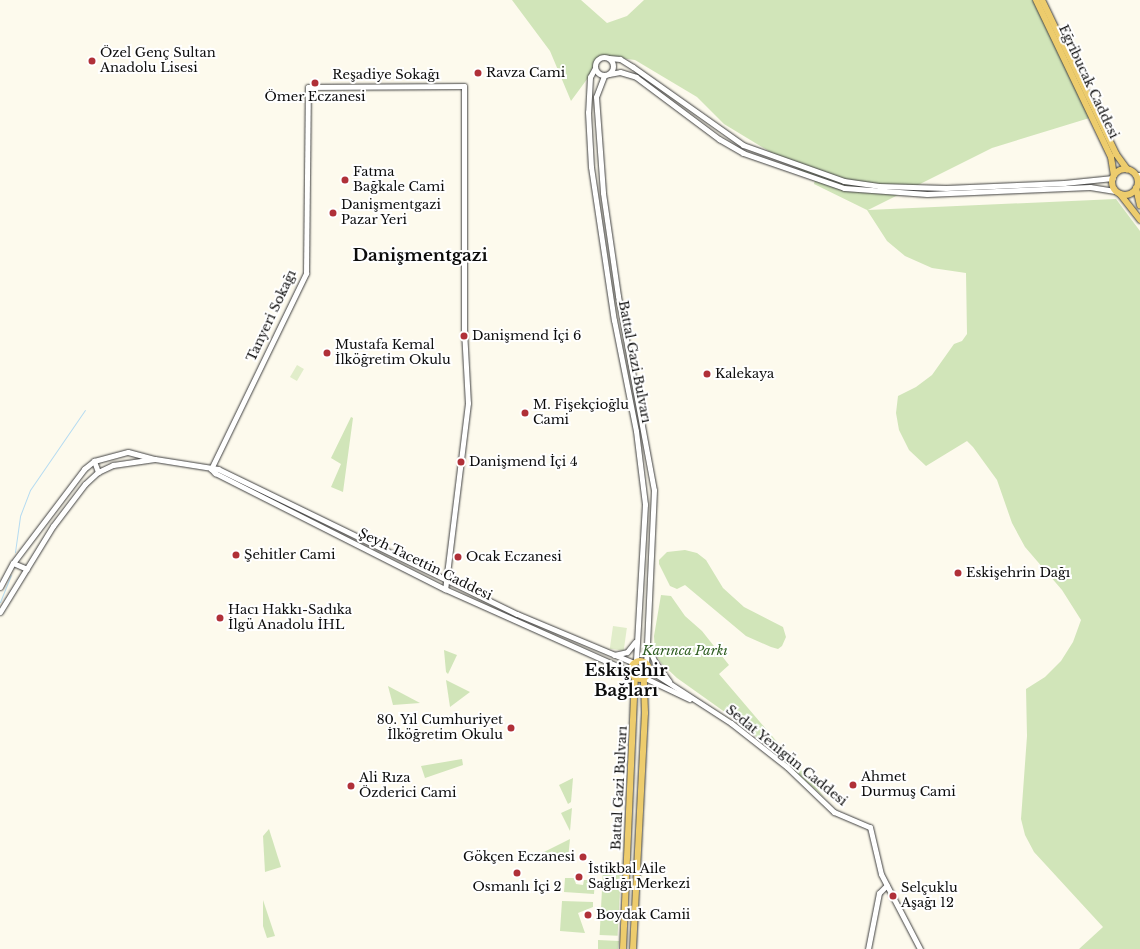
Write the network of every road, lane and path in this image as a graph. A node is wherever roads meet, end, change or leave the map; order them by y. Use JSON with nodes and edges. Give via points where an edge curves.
{"nodes":[{"id":1,"x":1036,"y":0,"type":"edge"},
{"id":2,"x":1042,"y":0,"type":"edge"},
{"id":3,"x":609,"y":58,"type":"junction"},
{"id":4,"x":595,"y":68,"type":"junction"},
{"id":5,"x":606,"y":75,"type":"junction"},
{"id":6,"x":308,"y":86,"type":"joint"},
{"id":7,"x":1128,"y":169,"type":"junction"},
{"id":8,"x":1138,"y":175,"type":"edge"},
{"id":9,"x":1113,"y":177,"type":"junction"},
{"id":10,"x":1138,"y":186,"type":"edge"},
{"id":11,"x":1117,"y":192,"type":"junction"},
{"id":12,"x":1140,"y":206,"type":"edge"},
{"id":13,"x":1140,"y":220,"type":"edge"},
{"id":14,"x":155,"y":459,"type":"junction"},
{"id":15,"x":94,"y":461,"type":"junction"},
{"id":16,"x":211,"y":469,"type":"junction"},
{"id":17,"x":98,"y":472,"type":"junction"},
{"id":18,"x":13,"y":563,"type":"junction"},
{"id":19,"x":27,"y":569,"type":"junction"},
{"id":20,"x":446,"y":580,"type":"junction"},
{"id":21,"x":0,"y":587,"type":"edge"},
{"id":22,"x":445,"y":589,"type":"junction"},
{"id":23,"x":0,"y":612,"type":"edge"},
{"id":24,"x":637,"y":640,"type":"junction"},
{"id":25,"x":646,"y":640,"type":"junction"},
{"id":26,"x":613,"y":655,"type":"junction"},
{"id":27,"x":635,"y":663,"type":"junction"},
{"id":28,"x":648,"y":667,"type":"junction"},
{"id":29,"x":634,"y":675,"type":"junction"},
{"id":30,"x":645,"y":678,"type":"junction"},
{"id":31,"x":674,"y":686,"type":"junction"},
{"id":32,"x":699,"y":703,"type":"junction"},
{"id":33,"x":887,"y":886,"type":"junction"},
{"id":34,"x":623,"y":949,"type":"edge"},
{"id":35,"x":633,"y":949,"type":"edge"},
{"id":36,"x":868,"y":949,"type":"edge"},
{"id":37,"x":920,"y":949,"type":"edge"}],
"edges":[{"from":1,"to":9,"type":"main road","name":"Eğribucak Caddesi","via":[[1111,157]]},
{"from":2,"to":7,"type":"main road","name":"Eğribucak Caddesi","via":[[1116,154]]},
{"from":3,"to":4,"type":"street","via":[[597,60]]},
{"from":3,"to":5,"type":"street","via":[[613,66]]},
{"from":3,"to":9,"type":"street","via":[[620,59],[633,67],[743,145],[844,181],[880,186],[946,188],[1070,183]]},
{"from":4,"to":5,"type":"street"},
{"from":4,"to":24,"type":"street","name":"Battal Gazi Bulvarı","via":[[590,77],[588,112],[591,167],[614,320],[636,431],[645,504]]},
{"from":5,"to":11,"type":"street","via":[[620,72],[636,77],[719,139],[743,152],[844,188],[927,194],[1090,187]]},
{"from":5,"to":25,"type":"street","name":"Battal Gazi Bulvarı","via":[[596,97],[603,194],[619,303],[654,490],[655,516]]},
{"from":6,"to":16,"type":"street","name":"Tanyeri Sokağı","via":[[305,280]]},
{"from":6,"to":20,"type":"street","name":"Reşadiye Sokağı","via":[[464,86],[463,308],[468,403]]},
{"from":7,"to":8,"type":"main road","name":"Eğribucak Caddesi"},
{"from":7,"to":9,"type":"main road","via":[[1120,170]]},
{"from":8,"to":10,"type":"main road","name":"Eğribucak Caddesi"},
{"from":9,"to":11,"type":"main road","name":"Eğribucak Caddesi"},
{"from":10,"to":11,"type":"main road","via":[[1130,194]]},
{"from":10,"to":12,"type":"main road","name":"Eğribucak Caddesi"},
{"from":11,"to":13,"type":"main road","name":"Eğribucak Caddesi"},
{"from":14,"to":15,"type":"street","via":[[128,452]]},
{"from":14,"to":16,"type":"street","name":"Şeyh Tacettin Caddesi"},
{"from":14,"to":17,"type":"street","via":[[119,464]]},
{"from":15,"to":17,"type":"street"},
{"from":15,"to":18,"type":"street","via":[[73,482]]},
{"from":16,"to":20,"type":"street","name":"Şeyh Tacettin Caddesi","via":[[218,469]]},
{"from":16,"to":22,"type":"street","name":"Şeyh Tacettin Caddesi"},
{"from":17,"to":19,"type":"street","via":[[84,484]]},
{"from":18,"to":19,"type":"street"},
{"from":18,"to":21,"type":"street"},
{"from":19,"to":23,"type":"street"},
{"from":20,"to":22,"type":"street"},
{"from":20,"to":26,"type":"street","name":"Şeyh Tacettin Caddesi","via":[[542,626]]},
{"from":22,"to":29,"type":"street","name":"Şeyh Tacettin Caddesi"},
{"from":24,"to":26,"type":"street","via":[[627,652]]},
{"from":24,"to":27,"type":"street","name":"Battal Gazi Bulvarı"},
{"from":25,"to":28,"type":"street","name":"Battal Gazi Bulvarı"},
{"from":25,"to":31,"type":"street","via":[[655,662]]},
{"from":26,"to":27,"type":"street","name":"Şeyh Tacettin Caddesi"},
{"from":27,"to":28,"type":"main road"},
{"from":27,"to":29,"type":"main road","name":"Battal Gazi Bulvarı"},
{"from":28,"to":30,"type":"main road"},
{"from":28,"to":31,"type":"street"},
{"from":29,"to":30,"type":"main road"},
{"from":29,"to":34,"type":"main road","name":"Battal Gazi Bulvarı","via":[[635,708]]},
{"from":30,"to":32,"type":"street"},
{"from":30,"to":35,"type":"main road","name":"Battal Gazi Bulvarı"},
{"from":31,"to":32,"type":"street"},
{"from":32,"to":33,"type":"street","name":"Sedat Yenigün Caddesi","via":[[766,750],[834,812],[867,824],[872,830],[876,863]]},
{"from":33,"to":36,"type":"street","via":[[879,893]]},
{"from":33,"to":37,"type":"street","name":"Sedat Yenigün Caddesi"}]}
